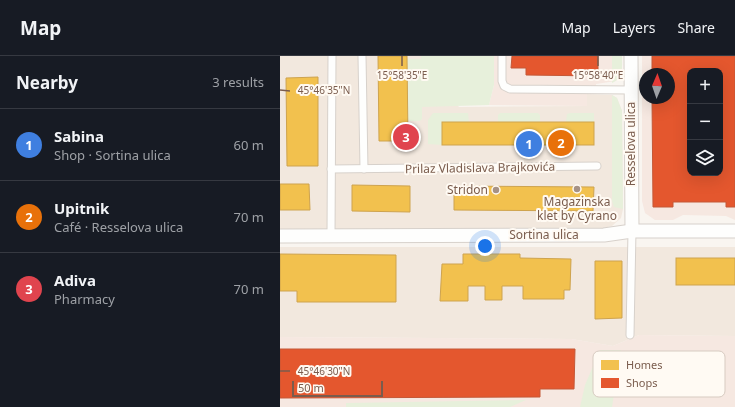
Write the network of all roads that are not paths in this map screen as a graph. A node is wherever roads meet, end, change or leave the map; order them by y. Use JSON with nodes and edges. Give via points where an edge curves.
{"nodes":[{"id":1,"x":332,"y":56,"type":"edge"},
{"id":2,"x":362,"y":56,"type":"edge"},
{"id":3,"x":502,"y":56,"type":"edge"},
{"id":4,"x":631,"y":56,"type":"edge"},
{"id":5,"x":631,"y":90,"type":"junction"},
{"id":6,"x":597,"y":166,"type":"dead end"},
{"id":7,"x":364,"y":169,"type":"junction"},
{"id":8,"x":331,"y":170,"type":"junction"},
{"id":9,"x":632,"y":231,"type":"junction"},
{"id":10,"x":735,"y":231,"type":"edge"},
{"id":11,"x":280,"y":236,"type":"edge"},
{"id":12,"x":330,"y":236,"type":"junction"},
{"id":13,"x":630,"y":335,"type":"dead end"}],
"edges":[{"from":1,"to":8,"type":"lane"},
{"from":2,"to":7,"type":"lane"},
{"from":3,"to":5,"type":"lane","via":[[502,81],[504,86],[510,89]]},
{"from":4,"to":5,"type":"street","name":"Resselova ulica"},
{"from":5,"to":9,"type":"street","name":"Resselova ulica"},
{"from":6,"to":7,"type":"lane","name":"Prilaz Vladislava Brajkovića"},
{"from":7,"to":8,"type":"lane","name":"Prilaz Vladislava Brajkovića"},
{"from":8,"to":12,"type":"lane"},
{"from":9,"to":10,"type":"street","name":"Sortina ulica"},
{"from":9,"to":12,"type":"street","name":"Sortina ulica","via":[[604,234]]},
{"from":9,"to":13,"type":"lane"},
{"from":11,"to":12,"type":"street","name":"Sortina ulica"}]}
